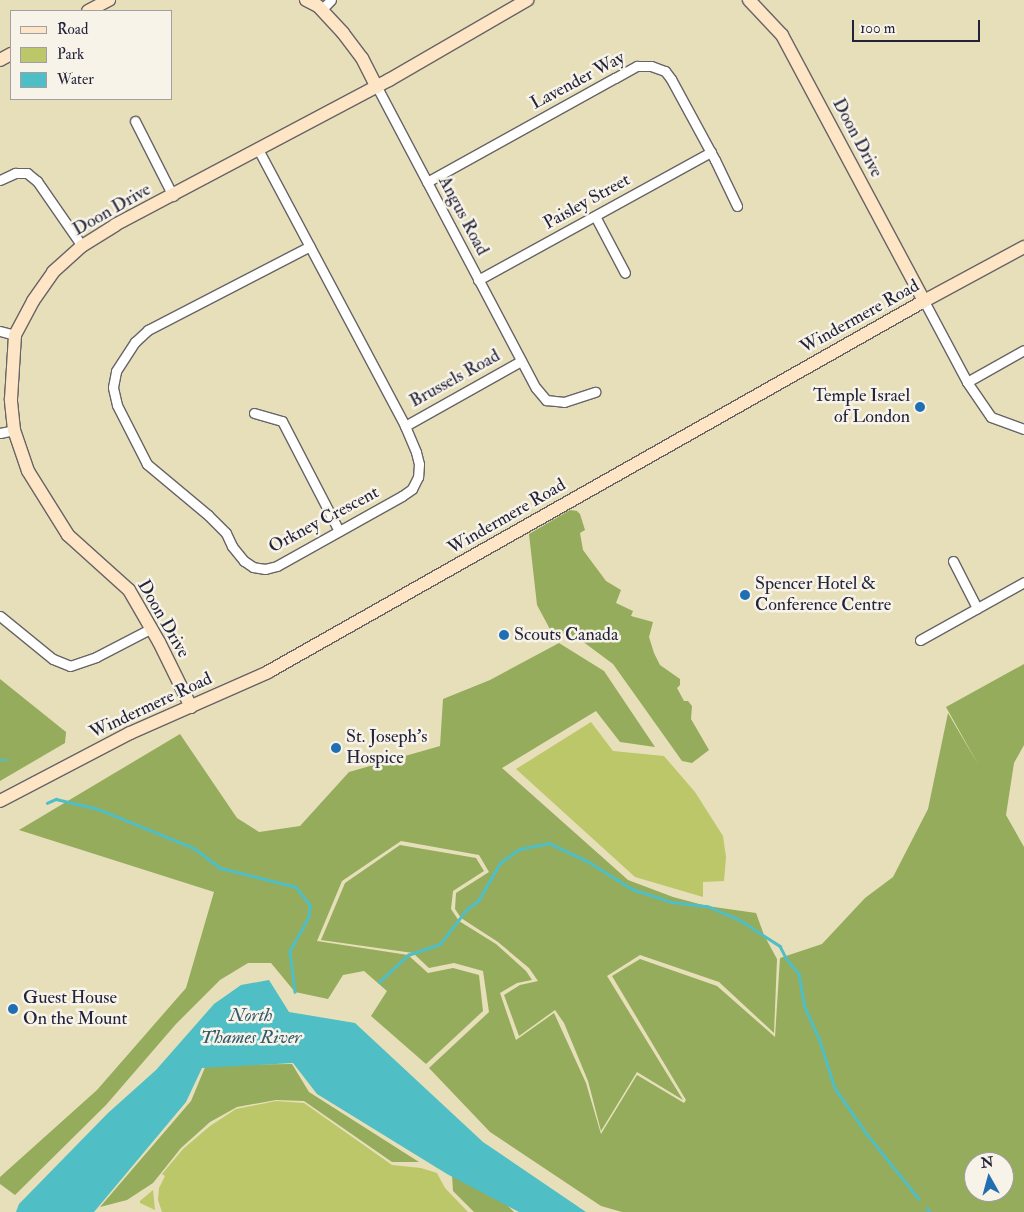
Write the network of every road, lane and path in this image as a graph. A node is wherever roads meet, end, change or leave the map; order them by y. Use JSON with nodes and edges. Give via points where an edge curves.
{"nodes":[{"id":1,"x":109,"y":0,"type":"edge"},
{"id":2,"x":306,"y":0,"type":"edge"},
{"id":3,"x":331,"y":0,"type":"edge"},
{"id":4,"x":527,"y":0,"type":"edge"},
{"id":5,"x":749,"y":0,"type":"edge"},
{"id":6,"x":90,"y":10,"type":"edge"},
{"id":7,"x":322,"y":10,"type":"junction"},
{"id":8,"x":377,"y":87,"type":"junction"},
{"id":9,"x":135,"y":121,"type":"dead end"},
{"id":10,"x":259,"y":150,"type":"junction"},
{"id":11,"x":711,"y":152,"type":"junction"},
{"id":12,"x":0,"y":180,"type":"edge"},
{"id":13,"x":427,"y":182,"type":"junction"},
{"id":14,"x":172,"y":196,"type":"junction"},
{"id":15,"x":737,"y":206,"type":"dead end"},
{"id":16,"x":594,"y":216,"type":"junction"},
{"id":17,"x":82,"y":246,"type":"junction"},
{"id":18,"x":310,"y":246,"type":"junction"},
{"id":19,"x":1024,"y":247,"type":"edge"},
{"id":20,"x":625,"y":273,"type":"dead end"},
{"id":21,"x":478,"y":280,"type":"junction"},
{"id":22,"x":924,"y":301,"type":"junction"},
{"id":23,"x":0,"y":330,"type":"edge"},
{"id":24,"x":15,"y":335,"type":"junction"},
{"id":25,"x":1024,"y":350,"type":"edge"},
{"id":26,"x":521,"y":361,"type":"junction"},
{"id":27,"x":967,"y":382,"type":"junction"},
{"id":28,"x":595,"y":392,"type":"dead end"},
{"id":29,"x":254,"y":413,"type":"dead end"},
{"id":30,"x":405,"y":426,"type":"junction"},
{"id":31,"x":1024,"y":429,"type":"edge"},
{"id":32,"x":14,"y":430,"type":"junction"},
{"id":33,"x":0,"y":433,"type":"edge"},
{"id":34,"x":339,"y":532,"type":"junction"},
{"id":35,"x":953,"y":561,"type":"dead end"},
{"id":36,"x":1024,"y":582,"type":"edge"},
{"id":37,"x":977,"y":608,"type":"junction"},
{"id":38,"x":0,"y":616,"type":"edge"},
{"id":39,"x":152,"y":628,"type":"junction"},
{"id":40,"x":920,"y":640,"type":"dead end"},
{"id":41,"x":191,"y":707,"type":"junction"},
{"id":42,"x":0,"y":801,"type":"edge"}],
"edges":[{"from":1,"to":6,"type":"street"},
{"from":2,"to":7,"type":"street"},
{"from":3,"to":7,"type":"street"},
{"from":4,"to":8,"type":"street","name":"Doon Drive"},
{"from":5,"to":22,"type":"street","name":"Doon Drive","via":[[782,35]]},
{"from":7,"to":8,"type":"street","via":[[362,58]]},
{"from":8,"to":10,"type":"street","name":"Doon Drive"},
{"from":8,"to":13,"type":"street","name":"Angus Road"},
{"from":9,"to":14,"type":"street"},
{"from":10,"to":14,"type":"street","name":"Doon Drive"},
{"from":10,"to":18,"type":"street","name":"Orkney Crescent"},
{"from":11,"to":13,"type":"street","name":"Lavender Way","via":[[665,71],[637,66]]},
{"from":11,"to":15,"type":"street"},
{"from":11,"to":16,"type":"street","name":"Paisley Street"},
{"from":12,"to":17,"type":"street","via":[[15,173],[27,173],[37,180]]},
{"from":13,"to":21,"type":"street","name":"Angus Road"},
{"from":14,"to":17,"type":"street","name":"Doon Drive"},
{"from":16,"to":20,"type":"street"},
{"from":16,"to":21,"type":"street","name":"Paisley Street"},
{"from":17,"to":24,"type":"street","name":"Doon Drive","via":[[53,272]]},
{"from":18,"to":30,"type":"street","name":"Orkney Crescent"},
{"from":18,"to":34,"type":"street","name":"Orkney Crescent","via":[[148,330],[123,357],[113,387],[117,405],[147,464],[208,515],[252,567],[265,569],[277,566]]},
{"from":19,"to":22,"type":"street","name":"Windermere Road"},
{"from":21,"to":26,"type":"street","name":"Angus Road"},
{"from":22,"to":27,"type":"street"},
{"from":22,"to":41,"type":"street","name":"Windermere Road","via":[[268,672]]},
{"from":23,"to":24,"type":"street"},
{"from":24,"to":32,"type":"street","name":"Doon Drive","via":[[11,399]]},
{"from":25,"to":27,"type":"street"},
{"from":26,"to":28,"type":"street","name":"Angus Road","via":[[546,400],[564,402]]},
{"from":26,"to":30,"type":"street","name":"Brussels Road"},
{"from":27,"to":31,"type":"street","via":[[991,417]]},
{"from":29,"to":34,"type":"street","via":[[282,421]]},
{"from":30,"to":34,"type":"street","name":"Orkney Crescent","via":[[419,464],[412,489]]},
{"from":32,"to":33,"type":"street"},
{"from":32,"to":39,"type":"street","name":"Doon Drive","via":[[28,471],[63,528],[130,590]]},
{"from":35,"to":37,"type":"street"},
{"from":36,"to":37,"type":"street"},
{"from":37,"to":40,"type":"street"},
{"from":38,"to":39,"type":"street","via":[[53,659],[70,666],[96,657]]},
{"from":39,"to":41,"type":"street","name":"Doon Drive"},
{"from":41,"to":42,"type":"street","name":"Windermere Road","via":[[130,733]]}]}
